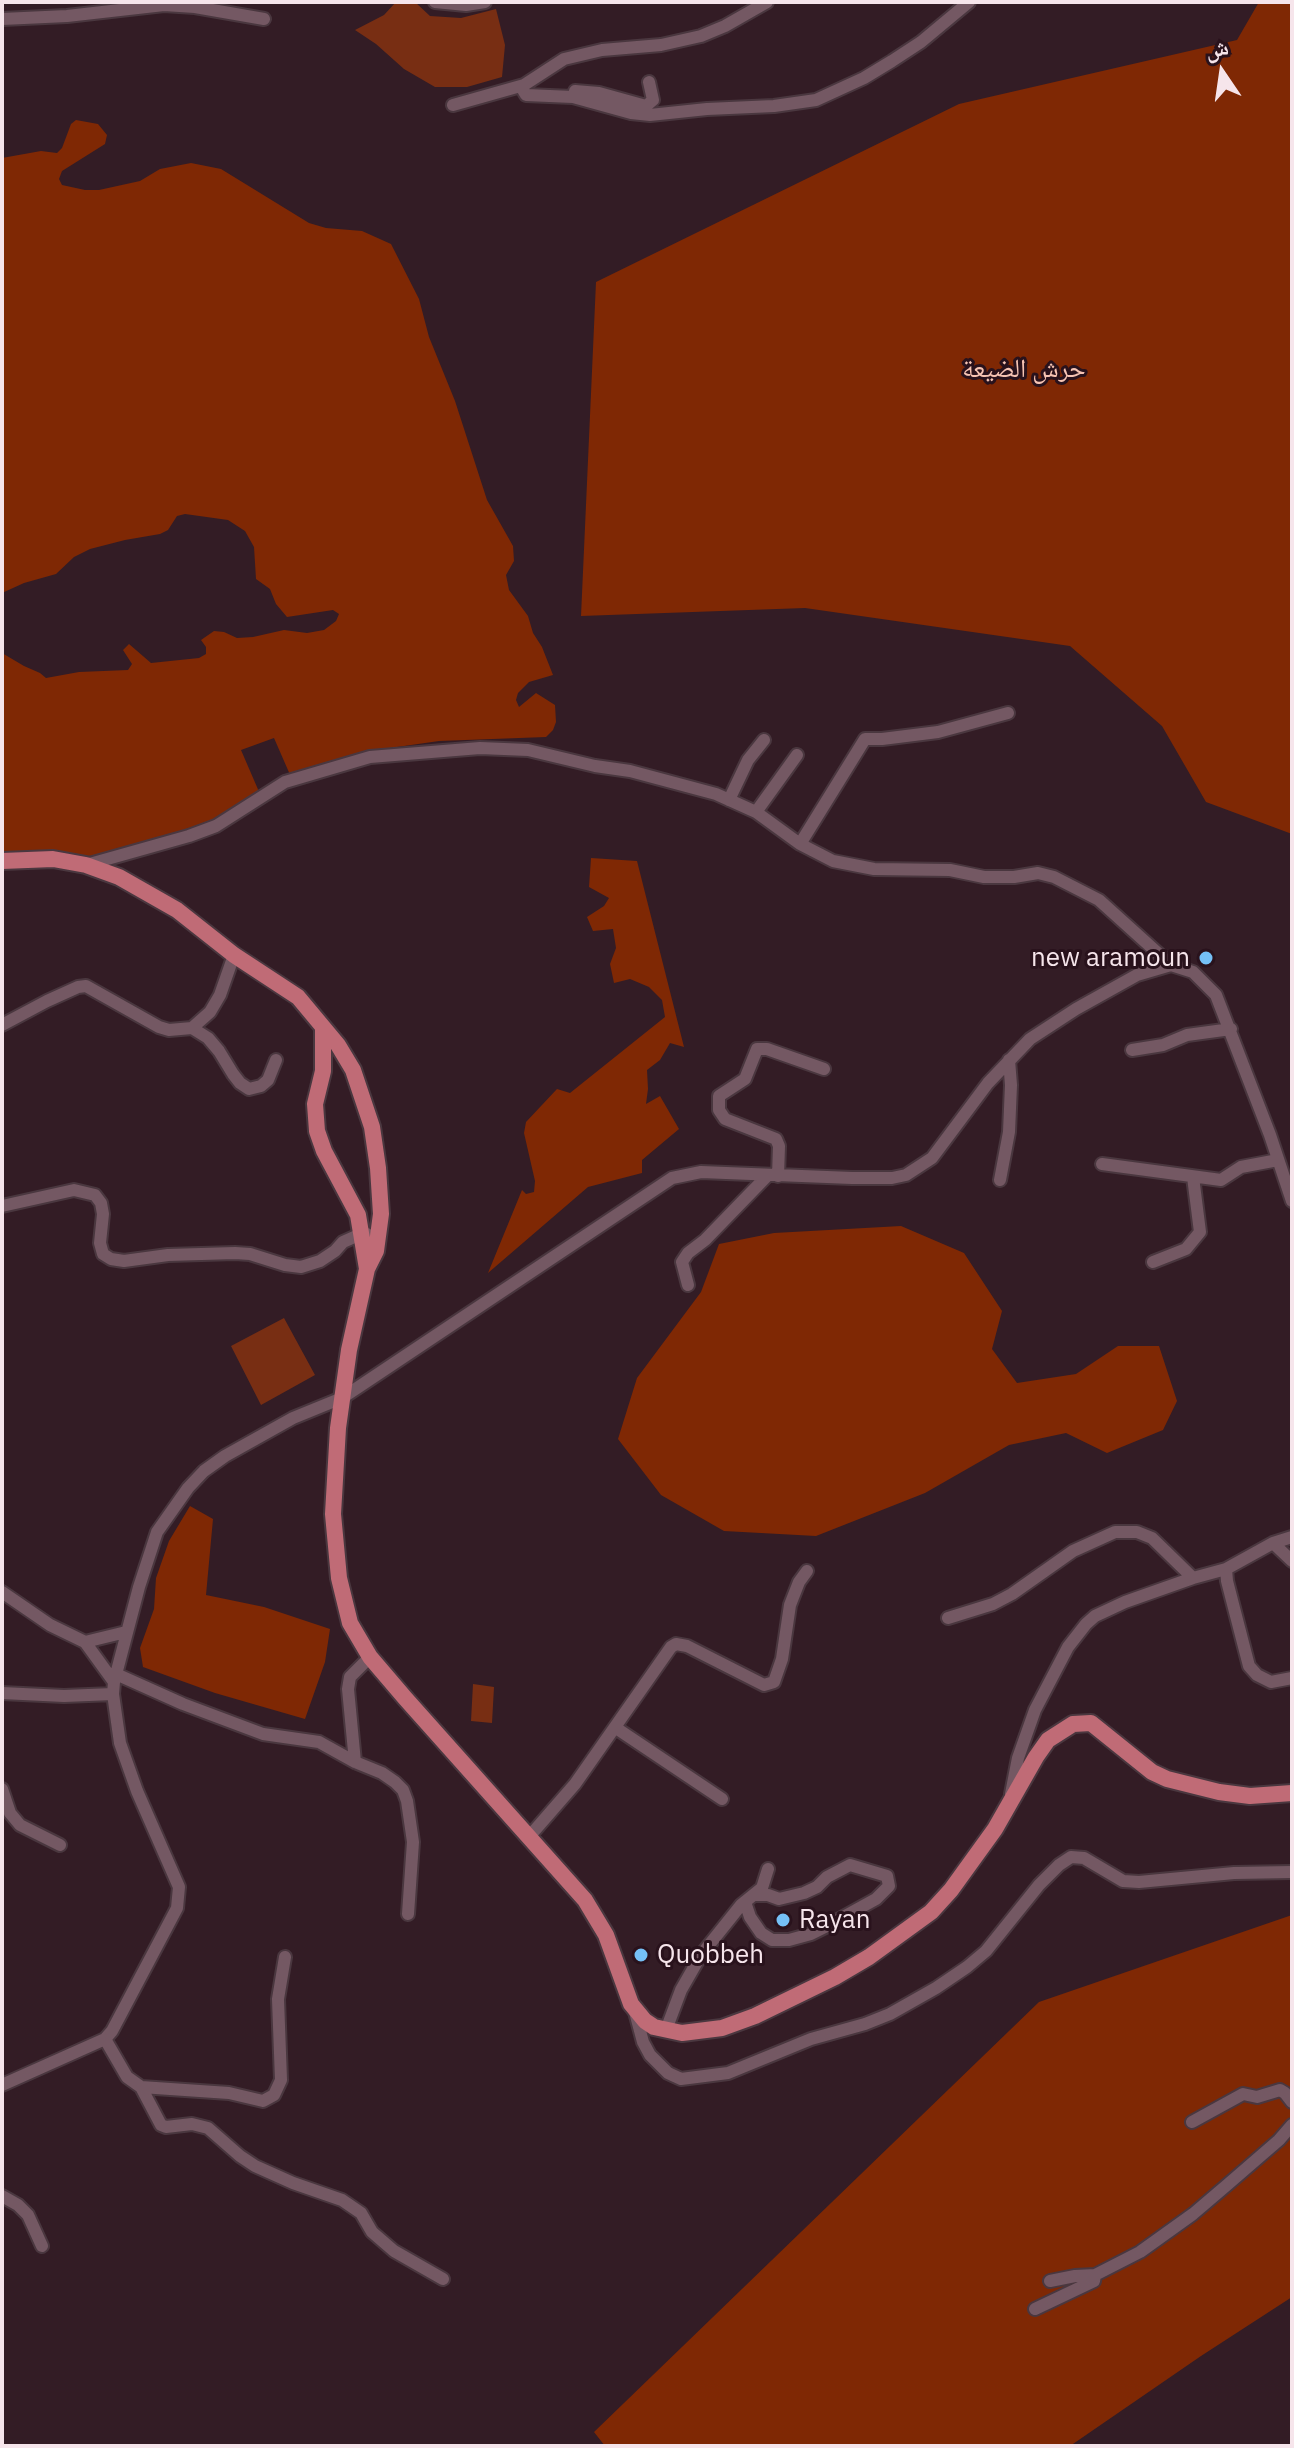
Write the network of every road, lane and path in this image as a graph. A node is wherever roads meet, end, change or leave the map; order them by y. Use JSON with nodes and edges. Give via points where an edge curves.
{"nodes":[{"id":1,"x":435,"y":2,"type":"edge"},
{"id":2,"x":485,"y":2,"type":"edge"},
{"id":3,"x":767,"y":2,"type":"edge"},
{"id":4,"x":969,"y":2,"type":"edge"},
{"id":5,"x":2,"y":19,"type":"edge"},
{"id":6,"x":264,"y":19,"type":"dead end"},
{"id":7,"x":649,"y":82,"type":"dead end"},
{"id":8,"x":604,"y":84,"type":"dead end"},
{"id":9,"x":524,"y":85,"type":"junction"},
{"id":10,"x":590,"y":92,"type":"junction"},
{"id":11,"x":553,"y":95,"type":"junction"},
{"id":12,"x":453,"y":105,"type":"dead end"},
{"id":13,"x":1008,"y":713,"type":"dead end"},
{"id":14,"x":764,"y":740,"type":"dead end"},
{"id":15,"x":797,"y":755,"type":"dead end"},
{"id":16,"x":729,"y":800,"type":"junction"},
{"id":17,"x":756,"y":812,"type":"junction"},
{"id":18,"x":800,"y":844,"type":"junction"},
{"id":19,"x":2,"y":861,"type":"edge"},
{"id":20,"x":86,"y":865,"type":"junction"},
{"id":21,"x":234,"y":955,"type":"junction"},
{"id":22,"x":1171,"y":965,"type":"junction"},
{"id":23,"x":2,"y":1025,"type":"edge"},
{"id":24,"x":192,"y":1028,"type":"junction"},
{"id":25,"x":323,"y":1029,"type":"junction"},
{"id":26,"x":1231,"y":1029,"type":"junction"},
{"id":27,"x":1132,"y":1050,"type":"dead end"},
{"id":28,"x":276,"y":1060,"type":"dead end"},
{"id":29,"x":1009,"y":1060,"type":"junction"},
{"id":30,"x":824,"y":1069,"type":"dead end"},
{"id":31,"x":1278,"y":1160,"type":"junction"},
{"id":32,"x":1102,"y":1164,"type":"dead end"},
{"id":33,"x":772,"y":1176,"type":"junction"},
{"id":34,"x":1193,"y":1177,"type":"junction"},
{"id":35,"x":1000,"y":1180,"type":"dead end"},
{"id":36,"x":1292,"y":1201,"type":"edge"},
{"id":37,"x":2,"y":1206,"type":"edge"},
{"id":38,"x":381,"y":1214,"type":"junction"},
{"id":39,"x":358,"y":1215,"type":"junction"},
{"id":40,"x":370,"y":1234,"type":"junction"},
{"id":41,"x":1153,"y":1262,"type":"dead end"},
{"id":42,"x":688,"y":1285,"type":"dead end"},
{"id":43,"x":342,"y":1398,"type":"junction"},
{"id":44,"x":1292,"y":1537,"type":"edge"},
{"id":45,"x":1273,"y":1543,"type":"junction"},
{"id":46,"x":1292,"y":1561,"type":"edge"},
{"id":47,"x":1226,"y":1569,"type":"junction"},
{"id":48,"x":807,"y":1571,"type":"dead end"},
{"id":49,"x":1193,"y":1578,"type":"junction"},
{"id":50,"x":2,"y":1592,"type":"edge"},
{"id":51,"x":948,"y":1618,"type":"dead end"},
{"id":52,"x":126,"y":1632,"type":"junction"},
{"id":53,"x":85,"y":1642,"type":"junction"},
{"id":54,"x":370,"y":1657,"type":"junction"},
{"id":55,"x":1292,"y":1678,"type":"edge"},
{"id":56,"x":114,"y":1683,"type":"junction"},
{"id":57,"x":2,"y":1693,"type":"edge"},
{"id":58,"x":616,"y":1728,"type":"junction"},
{"id":59,"x":355,"y":1762,"type":"junction"},
{"id":60,"x":2,"y":1789,"type":"edge"},
{"id":61,"x":1292,"y":1793,"type":"edge"},
{"id":62,"x":1011,"y":1798,"type":"junction"},
{"id":63,"x":722,"y":1799,"type":"dead end"},
{"id":64,"x":528,"y":1838,"type":"junction"},
{"id":65,"x":60,"y":1845,"type":"dead end"},
{"id":66,"x":768,"y":1869,"type":"dead end"},
{"id":67,"x":1292,"y":1872,"type":"edge"},
{"id":68,"x":750,"y":1899,"type":"junction"},
{"id":69,"x":408,"y":1914,"type":"dead end"},
{"id":70,"x":285,"y":1957,"type":"dead end"},
{"id":71,"x":635,"y":2012,"type":"junction"},
{"id":72,"x":666,"y":2030,"type":"junction"},
{"id":73,"x":105,"y":2039,"type":"junction"},
{"id":74,"x":2,"y":2085,"type":"edge"},
{"id":75,"x":141,"y":2087,"type":"junction"},
{"id":76,"x":1292,"y":2102,"type":"edge"},
{"id":77,"x":1192,"y":2122,"type":"dead end"},
{"id":78,"x":1292,"y":2125,"type":"edge"},
{"id":79,"x":2,"y":2196,"type":"edge"},
{"id":80,"x":42,"y":2246,"type":"dead end"},
{"id":81,"x":1095,"y":2275,"type":"junction"},
{"id":82,"x":443,"y":2279,"type":"dead end"},
{"id":83,"x":1050,"y":2281,"type":"dead end"},
{"id":84,"x":1035,"y":2309,"type":"dead end"}],
"edges":[{"from":1,"to":2,"type":"street"},
{"from":3,"to":9,"type":"street","via":[[701,36],[564,59]]},
{"from":4,"to":11,"type":"street","via":[[892,61],[816,100],[650,115]]},
{"from":5,"to":6,"type":"street","via":[[164,5]]},
{"from":7,"to":10,"type":"street","via":[[653,100],[646,106]]},
{"from":8,"to":10,"type":"street"},
{"from":9,"to":11,"type":"street","via":[[526,95]]},
{"from":9,"to":12,"type":"street"},
{"from":10,"to":11,"type":"street"},
{"from":13,"to":18,"type":"street","via":[[938,732],[865,739]]},
{"from":14,"to":16,"type":"street"},
{"from":15,"to":17,"type":"street"},
{"from":16,"to":17,"type":"street"},
{"from":16,"to":20,"type":"street","via":[[528,750],[391,754],[285,782],[216,826]]},
{"from":17,"to":18,"type":"street"},
{"from":18,"to":22,"type":"street","via":[[833,861],[874,869],[1054,877],[1099,900]]},
{"from":19,"to":20,"type":"main road","via":[[53,859]]},
{"from":20,"to":21,"type":"main road","via":[[177,910]]},
{"from":21,"to":24,"type":"street","via":[[215,1004]]},
{"from":21,"to":25,"type":"main road","via":[[298,997]]},
{"from":22,"to":26,"type":"street","via":[[1202,979],[1216,995]]},
{"from":22,"to":29,"type":"street","via":[[1137,975],[1076,1009]]},
{"from":23,"to":24,"type":"street","via":[[86,986],[159,1027]]},
{"from":24,"to":28,"type":"street","via":[[208,1038],[249,1089],[268,1080]]},
{"from":25,"to":38,"type":"main road","via":[[338,1045],[361,1091],[376,1151]]},
{"from":25,"to":39,"type":"main road","via":[[317,1131]]},
{"from":26,"to":27,"type":"street"},
{"from":26,"to":31,"type":"street"},
{"from":29,"to":33,"type":"street","via":[[932,1158],[906,1175]]},
{"from":29,"to":35,"type":"street","via":[[1009,1132]]},
{"from":30,"to":33,"type":"street","via":[[757,1049],[745,1079],[719,1096],[725,1119],[776,1139]]},
{"from":31,"to":34,"type":"street","via":[[1241,1167],[1221,1180]]},
{"from":31,"to":36,"type":"street"},
{"from":32,"to":34,"type":"street"},
{"from":33,"to":42,"type":"street","via":[[688,1253],[682,1262]]},
{"from":33,"to":43,"type":"street","via":[[701,1172],[672,1178]]},
{"from":34,"to":41,"type":"street","via":[[1200,1232],[1186,1249]]},
{"from":37,"to":40,"type":"street","via":[[74,1190],[95,1195],[103,1214],[103,1254],[124,1261],[235,1253],[301,1267],[320,1261],[343,1242]]},
{"from":38,"to":39,"type":"main road"},
{"from":38,"to":40,"type":"main road"},
{"from":39,"to":40,"type":"main road"},
{"from":40,"to":43,"type":"main road"},
{"from":43,"to":52,"type":"street","via":[[263,1434],[204,1471],[188,1488],[157,1532]]},
{"from":43,"to":54,"type":"main road","via":[[333,1514],[337,1564],[350,1623]]},
{"from":44,"to":45,"type":"street"},
{"from":45,"to":46,"type":"street"},
{"from":45,"to":47,"type":"street"},
{"from":47,"to":49,"type":"street"},
{"from":47,"to":55,"type":"street","via":[[1249,1666],[1271,1682]]},
{"from":48,"to":58,"type":"street","via":[[790,1605],[774,1682],[764,1685],[676,1644]]},
{"from":49,"to":51,"type":"street","via":[[1152,1538],[1115,1532],[1073,1551],[993,1604]]},
{"from":49,"to":62,"type":"street","via":[[1106,1610],[1077,1633],[1035,1710]]},
{"from":50,"to":53,"type":"street"},
{"from":52,"to":53,"type":"street"},
{"from":52,"to":56,"type":"street"},
{"from":53,"to":56,"type":"street"},
{"from":54,"to":59,"type":"street","via":[[350,1677],[348,1689]]},
{"from":54,"to":64,"type":"main road"},
{"from":56,"to":57,"type":"street","via":[[64,1696]]},
{"from":56,"to":59,"type":"street","via":[[263,1734],[319,1742]]},
{"from":56,"to":73,"type":"street","via":[[126,1761],[180,1898]]},
{"from":58,"to":63,"type":"street"},
{"from":58,"to":64,"type":"street"},
{"from":59,"to":69,"type":"street","via":[[395,1782],[407,1801],[413,1842]]},
{"from":60,"to":65,"type":"street","via":[[20,1825]]},
{"from":61,"to":62,"type":"main road","via":[[1250,1796],[1167,1779],[1091,1723],[1082,1722],[1048,1740]]},
{"from":62,"to":72,"type":"main road","via":[[951,1890],[931,1912],[869,1957],[722,2028]]},
{"from":64,"to":71,"type":"main road","via":[[593,1911]]},
{"from":66,"to":68,"type":"street","via":[[762,1888]]},
{"from":67,"to":71,"type":"street","via":[[1123,1881],[1084,1858],[1071,1857],[1039,1885],[986,1951],[936,1988],[890,2014],[728,2073],[681,2079],[668,2073],[650,2055]]},
{"from":68,"to":68,"type":"street","via":[[804,1893],[850,1865],[887,1876],[889,1886],[827,1926],[789,1940],[772,1940],[761,1933],[750,1917]]},
{"from":68,"to":72,"type":"street","via":[[701,1955]]},
{"from":70,"to":75,"type":"street","via":[[278,1999],[281,2080],[274,2095],[263,2101],[229,2093]]},
{"from":71,"to":72,"type":"main road"},
{"from":73,"to":74,"type":"street"},
{"from":73,"to":75,"type":"street","via":[[127,2077]]},
{"from":75,"to":82,"type":"street","via":[[161,2125],[201,2125],[255,2166],[342,2200],[361,2213],[372,2232],[394,2251]]},
{"from":76,"to":77,"type":"street","via":[[1280,2090],[1257,2097],[1243,2094]]},
{"from":78,"to":81,"type":"street","via":[[1173,2229]]},
{"from":79,"to":80,"type":"street","via":[[28,2215]]},
{"from":81,"to":83,"type":"street"},
{"from":81,"to":84,"type":"street","via":[[1094,2281]]}]}
